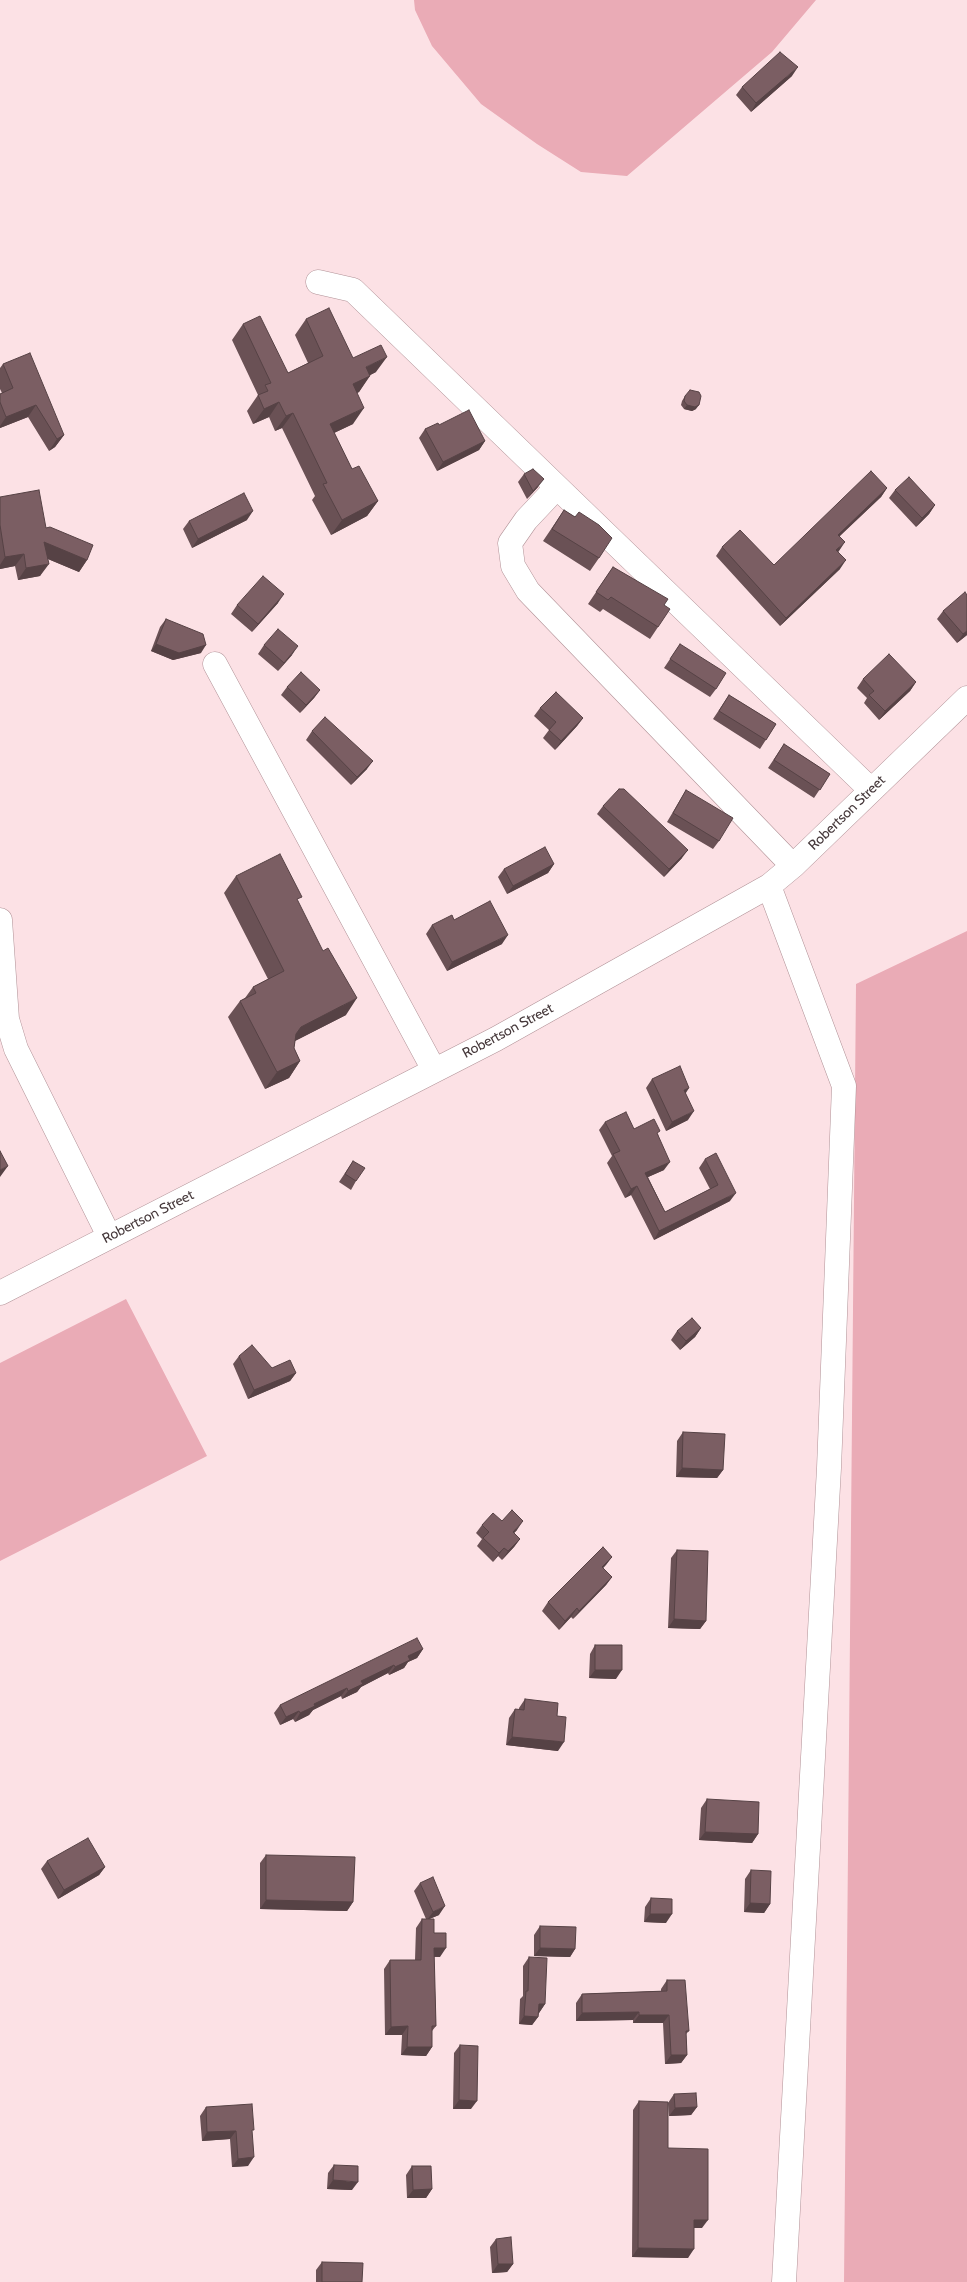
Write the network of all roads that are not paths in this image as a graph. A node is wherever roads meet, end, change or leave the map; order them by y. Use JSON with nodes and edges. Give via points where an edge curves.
{"nodes":[{"id":1,"x":318,"y":282,"type":"dead end"},
{"id":2,"x":557,"y":488,"type":"junction"},
{"id":3,"x":215,"y":664,"type":"dead end"},
{"id":4,"x":967,"y":698,"type":"edge"},
{"id":5,"x":871,"y":790,"type":"junction"},
{"id":6,"x":793,"y":866,"type":"junction"},
{"id":7,"x":769,"y":886,"type":"junction"},
{"id":8,"x":0,"y":920,"type":"edge"},
{"id":9,"x":434,"y":1070,"type":"junction"},
{"id":10,"x":109,"y":1236,"type":"junction"},
{"id":11,"x":0,"y":1293,"type":"edge"},
{"id":12,"x":784,"y":2282,"type":"edge"}],
"edges":[{"from":1,"to":2,"type":"street","via":[[353,290]]},
{"from":2,"to":5,"type":"street"},
{"from":2,"to":6,"type":"street","via":[[526,520],[510,543],[513,566],[528,591]]},
{"from":3,"to":9,"type":"street"},
{"from":4,"to":5,"type":"street","name":"Robertson Street"},
{"from":5,"to":6,"type":"street","name":"Robertson Street"},
{"from":6,"to":7,"type":"street","name":"Robertson Street"},
{"from":7,"to":9,"type":"street","name":"Robertson Street","via":[[504,1035]]},
{"from":7,"to":12,"type":"street","via":[[844,1086],[829,1458]]},
{"from":8,"to":10,"type":"street","via":[[7,1019],[16,1048]]},
{"from":9,"to":10,"type":"street","name":"Robertson Street"},
{"from":10,"to":11,"type":"street","name":"Robertson Street"}]}
